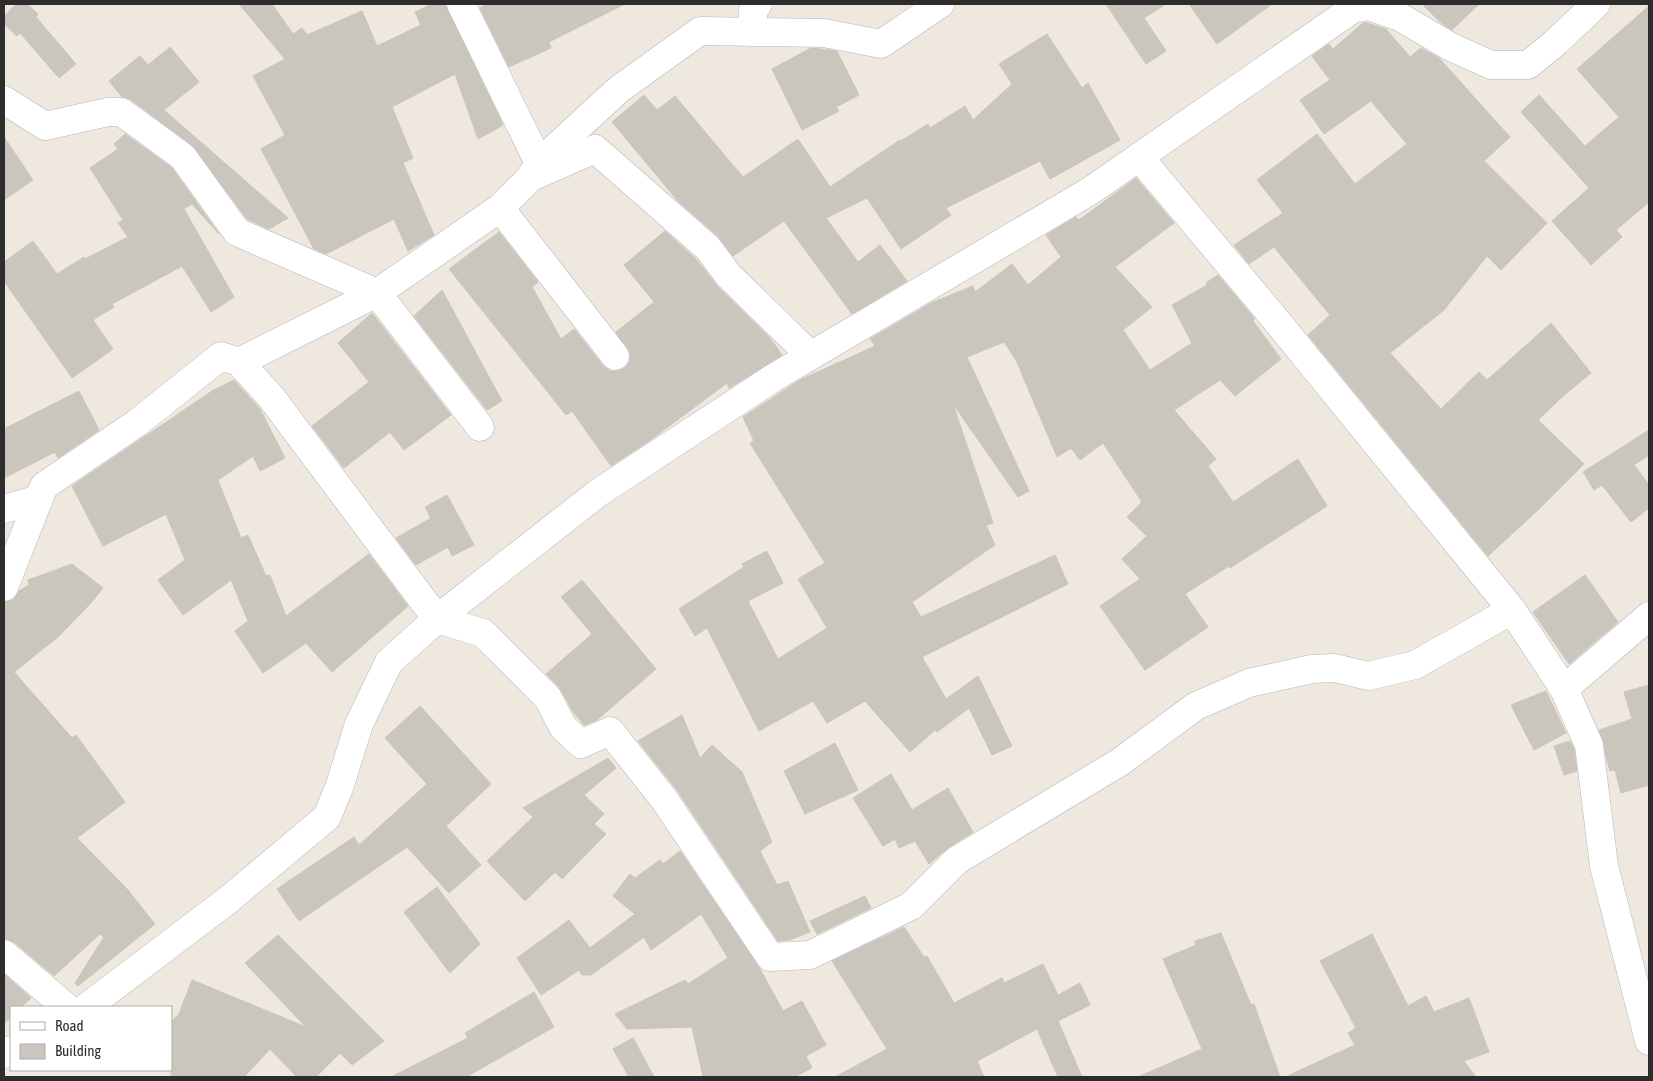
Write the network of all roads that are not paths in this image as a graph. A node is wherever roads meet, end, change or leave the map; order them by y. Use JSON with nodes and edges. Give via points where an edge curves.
{"nodes":[{"id":1,"x":461,"y":4,"type":"edge"},
{"id":2,"x":758,"y":4,"type":"edge"},
{"id":3,"x":940,"y":4,"type":"edge"},
{"id":4,"x":1596,"y":4,"type":"edge"},
{"id":5,"x":753,"y":32,"type":"junction"},
{"id":6,"x":4,"y":100,"type":"edge"},
{"id":7,"x":1139,"y":157,"type":"junction"},
{"id":8,"x":534,"y":170,"type":"junction"},
{"id":9,"x":500,"y":208,"type":"junction"},
{"id":10,"x":377,"y":294,"type":"junction"},
{"id":11,"x":810,"y":355,"type":"junction"},
{"id":12,"x":615,"y":356,"type":"dead end"},
{"id":13,"x":239,"y":362,"type":"junction"},
{"id":14,"x":480,"y":428,"type":"dead end"},
{"id":15,"x":39,"y":499,"type":"junction"},
{"id":16,"x":4,"y":509,"type":"edge"},
{"id":17,"x":4,"y":586,"type":"edge"},
{"id":18,"x":1512,"y":610,"type":"junction"},
{"id":19,"x":1649,"y":616,"type":"edge"},
{"id":20,"x":437,"y":619,"type":"junction"},
{"id":21,"x":1564,"y":689,"type":"junction"},
{"id":22,"x":4,"y":954,"type":"edge"},
{"id":23,"x":65,"y":1006,"type":"edge"},
{"id":24,"x":88,"y":1006,"type":"edge"},
{"id":25,"x":1649,"y":1041,"type":"edge"}],
"edges":[{"from":1,"to":8,"type":"street"},
{"from":2,"to":5,"type":"street","via":[[753,11]]},
{"from":3,"to":5,"type":"street","via":[[882,44],[824,33]]},
{"from":4,"to":7,"type":"street","via":[[1528,65],[1491,65],[1451,47],[1400,17],[1369,6],[1354,8]]},
{"from":5,"to":8,"type":"street","via":[[700,31],[618,90]]},
{"from":6,"to":10,"type":"street","via":[[45,126],[121,112],[183,157],[237,232]]},
{"from":7,"to":11,"type":"street","via":[[1090,191]]},
{"from":7,"to":18,"type":"street"},
{"from":8,"to":9,"type":"street"},
{"from":8,"to":11,"type":"street","via":[[595,149],[708,248],[728,275]]},
{"from":9,"to":10,"type":"street"},
{"from":9,"to":12,"type":"street"},
{"from":10,"to":13,"type":"street"},
{"from":10,"to":14,"type":"street"},
{"from":11,"to":20,"type":"street","via":[[598,493]]},
{"from":13,"to":15,"type":"street","via":[[221,356],[136,423],[44,486]]},
{"from":13,"to":20,"type":"street","via":[[271,397]]},
{"from":15,"to":16,"type":"street"},
{"from":15,"to":17,"type":"street"},
{"from":18,"to":20,"type":"street","via":[[1415,666],[1368,676],[1335,668],[1312,669],[1249,683],[1196,706],[1120,762],[957,860],[911,906],[810,955],[770,957],[664,799],[610,731],[581,744],[563,727],[548,698],[483,633]]},
{"from":18,"to":21,"type":"street"},
{"from":19,"to":21,"type":"street"},
{"from":20,"to":24,"type":"street","via":[[389,662],[359,724],[327,817],[228,900]]},
{"from":21,"to":25,"type":"street","via":[[1589,745],[1604,866]]},
{"from":22,"to":23,"type":"street"}]}
